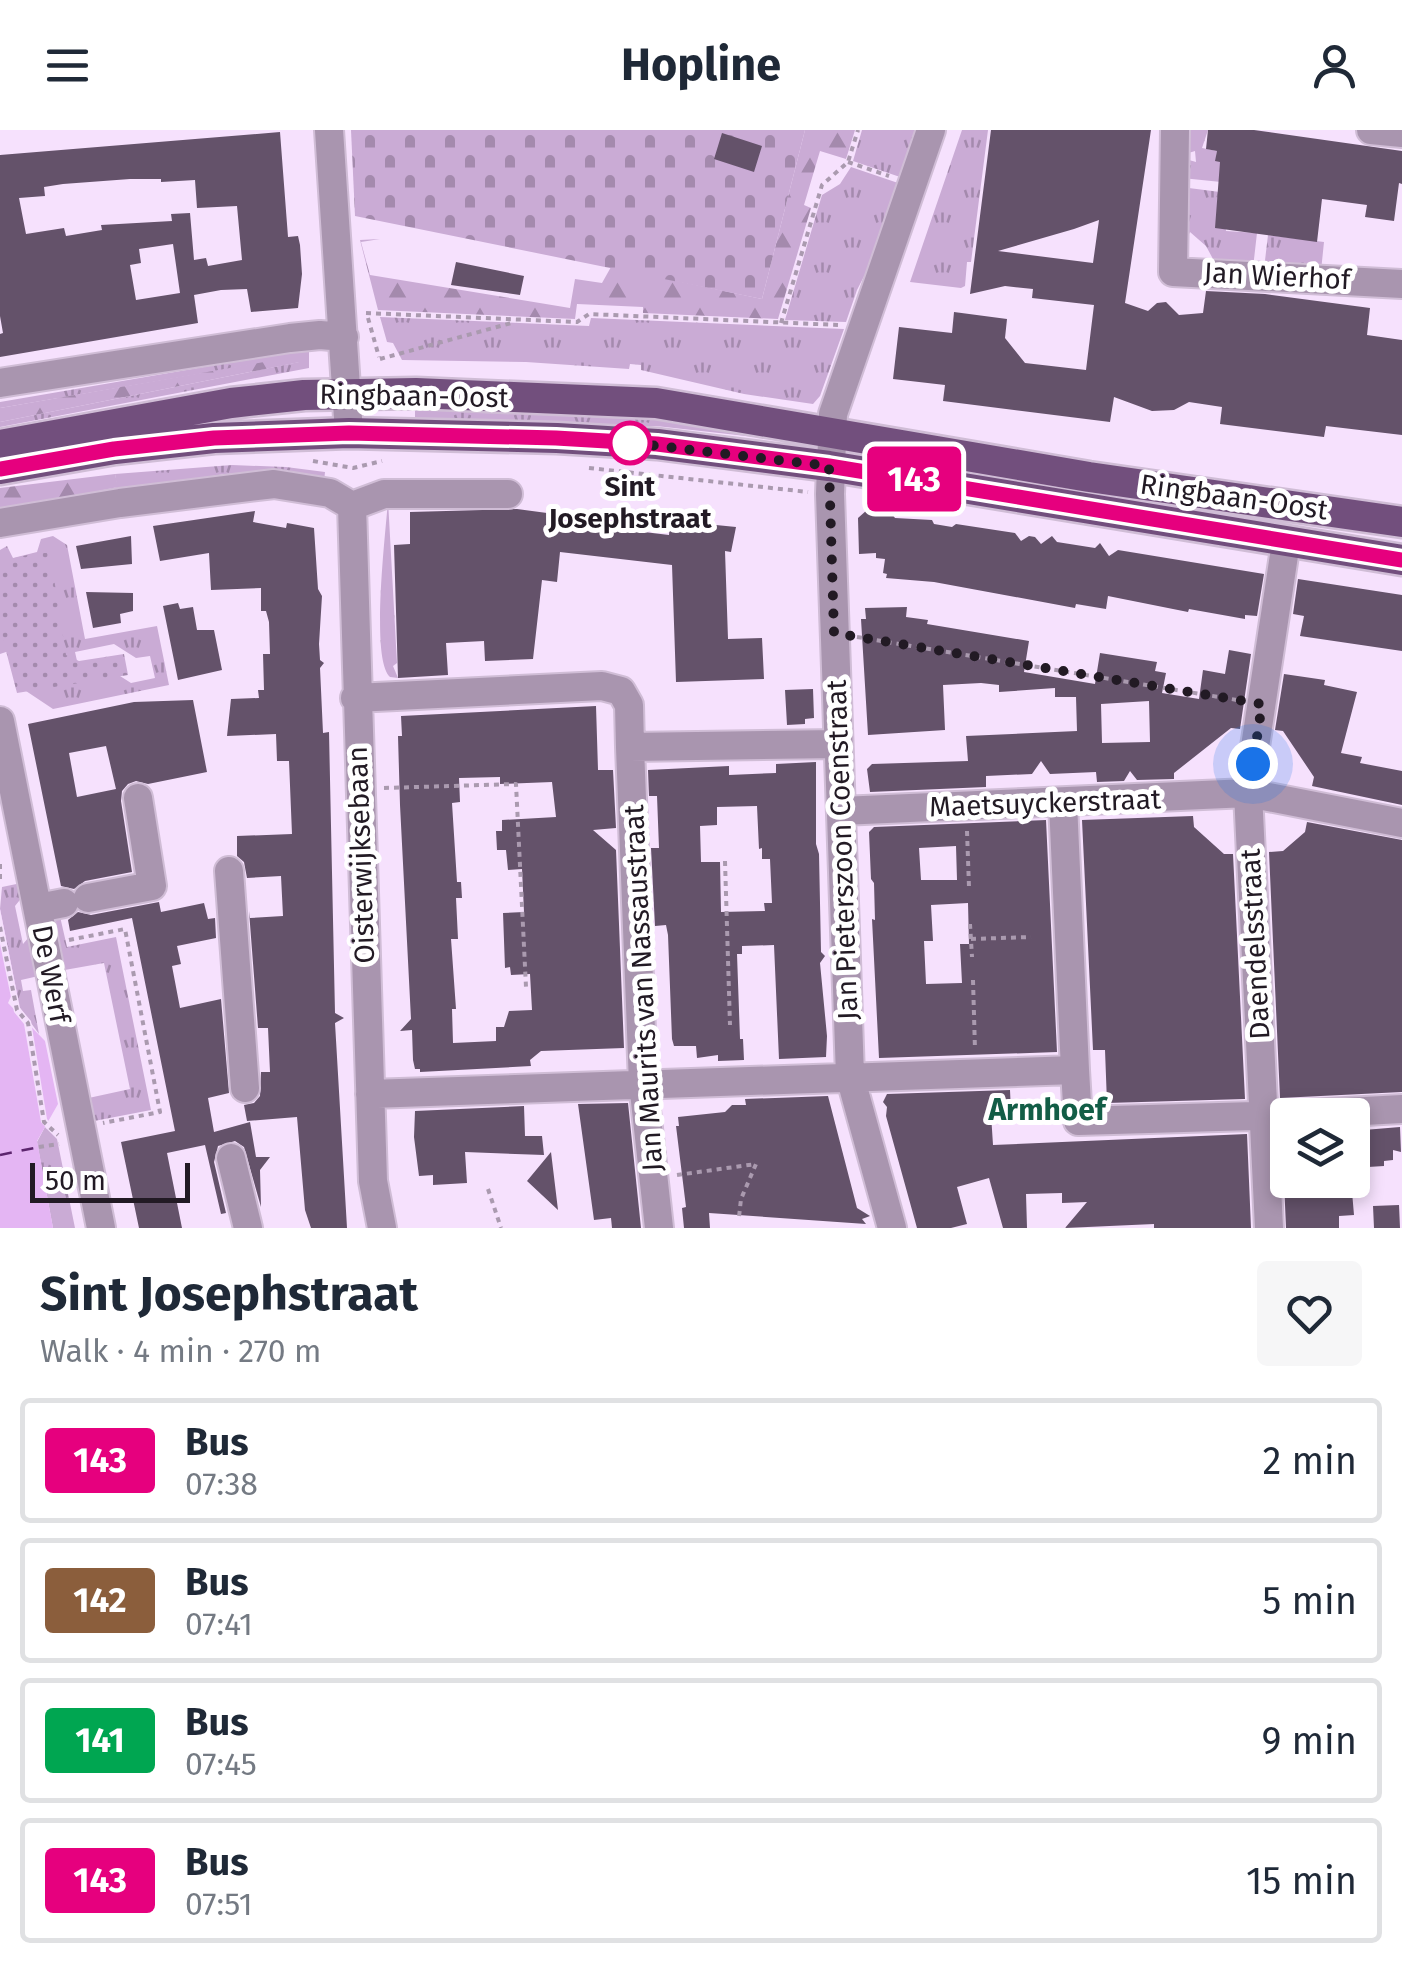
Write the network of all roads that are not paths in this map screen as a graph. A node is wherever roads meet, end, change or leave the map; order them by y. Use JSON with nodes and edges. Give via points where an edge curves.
{"nodes":[{"id":1,"x":329,"y":130,"type":"edge"},
{"id":2,"x":931,"y":130,"type":"edge"},
{"id":3,"x":1175,"y":130,"type":"edge"},
{"id":4,"x":1372,"y":130,"type":"edge"},
{"id":5,"x":1402,"y":133,"type":"edge"},
{"id":6,"x":1402,"y":284,"type":"edge"},
{"id":7,"x":344,"y":337,"type":"junction"},
{"id":8,"x":0,"y":383,"type":"edge"},
{"id":9,"x":348,"y":394,"type":"junction"},
{"id":10,"x":830,"y":431,"type":"junction"},
{"id":11,"x":349,"y":433,"type":"junction"},
{"id":12,"x":0,"y":445,"type":"edge"},
{"id":13,"x":0,"y":469,"type":"edge"},
{"id":14,"x":829,"y":480,"type":"junction"},
{"id":15,"x":508,"y":494,"type":"dead end"},
{"id":16,"x":341,"y":500,"type":"junction"},
{"id":17,"x":1402,"y":522,"type":"edge"},
{"id":18,"x":0,"y":523,"type":"edge"},
{"id":19,"x":1286,"y":542,"type":"junction"},
{"id":20,"x":1402,"y":560,"type":"edge"},
{"id":21,"x":355,"y":698,"type":"junction"},
{"id":22,"x":0,"y":721,"type":"edge"},
{"id":23,"x":838,"y":744,"type":"junction"},
{"id":24,"x":630,"y":747,"type":"junction"},
{"id":25,"x":1248,"y":793,"type":"junction"},
{"id":26,"x":138,"y":798,"type":"dead end"},
{"id":27,"x":1064,"y":803,"type":"junction"},
{"id":28,"x":841,"y":811,"type":"junction"},
{"id":29,"x":1402,"y":823,"type":"edge"},
{"id":30,"x":229,"y":870,"type":"dead end"},
{"id":31,"x":56,"y":900,"type":"junction"},
{"id":32,"x":1076,"y":1070,"type":"junction"},
{"id":33,"x":850,"y":1076,"type":"junction"},
{"id":34,"x":643,"y":1083,"type":"junction"},
{"id":35,"x":245,"y":1088,"type":"dead end"},
{"id":36,"x":370,"y":1094,"type":"junction"},
{"id":37,"x":1279,"y":1098,"type":"edge"},
{"id":38,"x":1402,"y":1110,"type":"edge"},
{"id":39,"x":1370,"y":1112,"type":"edge"},
{"id":40,"x":1270,"y":1116,"type":"edge"},
{"id":41,"x":232,"y":1158,"type":"dead end"},
{"id":42,"x":1272,"y":1198,"type":"edge"},
{"id":43,"x":101,"y":1228,"type":"edge"},
{"id":44,"x":248,"y":1228,"type":"edge"},
{"id":45,"x":382,"y":1228,"type":"edge"},
{"id":46,"x":660,"y":1228,"type":"edge"},
{"id":47,"x":892,"y":1228,"type":"edge"},
{"id":48,"x":1269,"y":1228,"type":"edge"}],
"edges":[{"from":1,"to":7,"type":"street"},
{"from":2,"to":10,"type":"street"},
{"from":3,"to":6,"type":"street","name":"Jan Wierhof","via":[[1174,272]]},
{"from":4,"to":5,"type":"street"},
{"from":7,"to":8,"type":"street","name":"Ringbaan-Oost","via":[[320,334]]},
{"from":7,"to":9,"type":"street"},
{"from":9,"to":10,"type":"main road","name":"Ringbaan-Oost","via":[[656,402]]},
{"from":9,"to":11,"type":"street"},
{"from":9,"to":12,"type":"main road","name":"Ringbaan-Oost","via":[[231,403]]},
{"from":10,"to":14,"type":"street"},
{"from":10,"to":17,"type":"main road","name":"Ringbaan-Oost"},
{"from":11,"to":13,"type":"main road","name":"Ringbaan-Oost","via":[[214,438]]},
{"from":11,"to":14,"type":"main road","name":"Ringbaan-Oost","via":[[590,440]]},
{"from":14,"to":19,"type":"main road","name":"Ringbaan-Oost"},
{"from":14,"to":23,"type":"street","name":"Jan Pieterszoon Coenstraat"},
{"from":15,"to":16,"type":"street"},
{"from":16,"to":18,"type":"street","via":[[274,484]]},
{"from":16,"to":21,"type":"street","name":"Oisterwijksebaan"},
{"from":19,"to":20,"type":"main road","name":"Ringbaan-Oost"},
{"from":19,"to":25,"type":"street","name":"Daendelsstraat"},
{"from":21,"to":24,"type":"street","name":"Jan Maurits van Nassaustraat","via":[[602,686],[621,691],[629,705]]},
{"from":21,"to":36,"type":"street","name":"Oisterwijksebaan"},
{"from":22,"to":31,"type":"street","name":"De Werf"},
{"from":23,"to":24,"type":"street"},
{"from":23,"to":28,"type":"street","name":"Jan Pieterszoon Coenstraat"},
{"from":24,"to":34,"type":"street","name":"Jan Maurits van Nassaustraat"},
{"from":25,"to":27,"type":"street","name":"Maetsuyckerstraat"},
{"from":25,"to":29,"type":"street","name":"Maetsuyckerstraat"},
{"from":25,"to":37,"type":"street","name":"Daendelsstraat"},
{"from":26,"to":31,"type":"street","via":[[152,886]]},
{"from":27,"to":28,"type":"street","name":"Maetsuyckerstraat"},
{"from":27,"to":32,"type":"street"},
{"from":28,"to":33,"type":"street","name":"Jan Pieterszoon Coenstraat"},
{"from":30,"to":35,"type":"street"},
{"from":31,"to":43,"type":"street","name":"De Werf","via":[[45,944],[68,1130]]},
{"from":32,"to":33,"type":"street"},
{"from":32,"to":40,"type":"street","via":[[1078,1121]]},
{"from":33,"to":34,"type":"street"},
{"from":33,"to":47,"type":"street","name":"Jan Pieterszoon Coenstraat"},
{"from":34,"to":36,"type":"street"},
{"from":34,"to":46,"type":"street","name":"Jan Maurits van Nassaustraat"},
{"from":36,"to":45,"type":"street","name":"Oisterwijksebaan","via":[[372,1181]]},
{"from":38,"to":39,"type":"street"},
{"from":41,"to":44,"type":"street"},
{"from":42,"to":48,"type":"street","name":"Daendelsstraat"}]}
